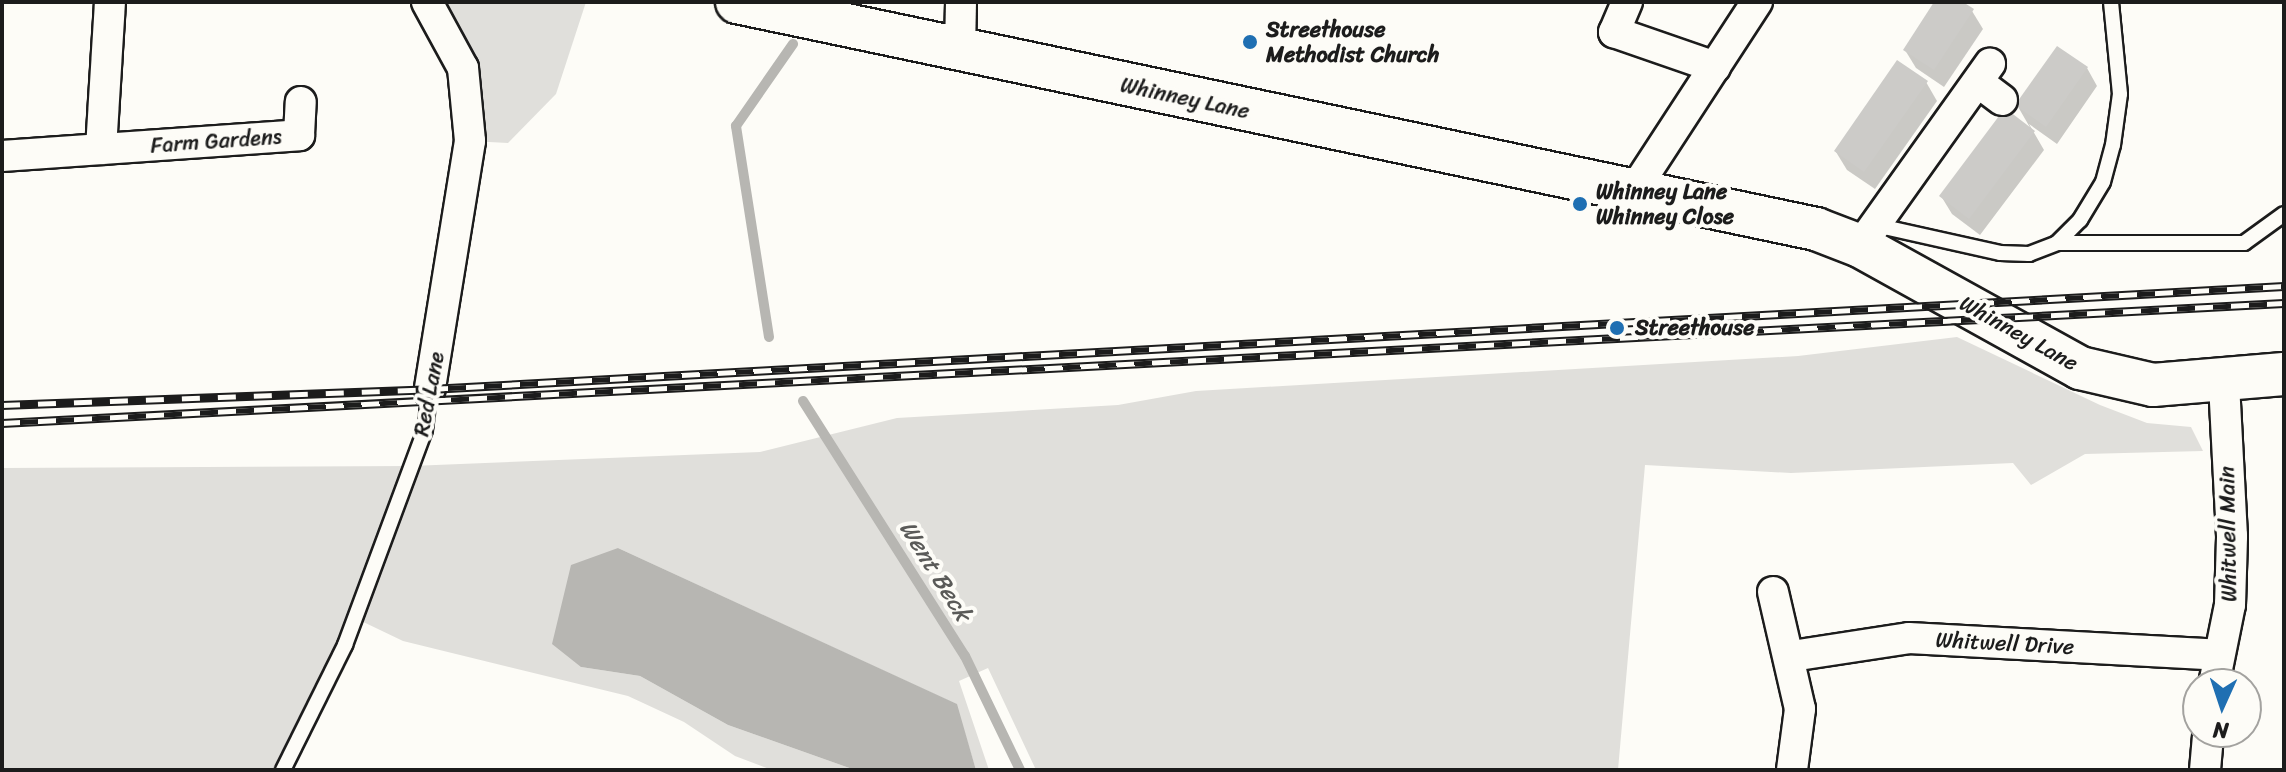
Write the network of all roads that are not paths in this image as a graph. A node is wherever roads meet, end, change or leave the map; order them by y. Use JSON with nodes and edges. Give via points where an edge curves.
{"nodes":[{"id":1,"x":110,"y":2,"type":"edge"},
{"id":2,"x":427,"y":2,"type":"edge"},
{"id":3,"x":737,"y":2,"type":"edge"},
{"id":4,"x":961,"y":2,"type":"edge"},
{"id":5,"x":1627,"y":2,"type":"edge"},
{"id":6,"x":1757,"y":2,"type":"edge"},
{"id":7,"x":2111,"y":2,"type":"edge"},
{"id":8,"x":960,"y":50,"type":"junction"},
{"id":9,"x":1715,"y":67,"type":"junction"},
{"id":10,"x":2002,"y":100,"type":"dead end"},
{"id":11,"x":301,"y":102,"type":"dead end"},
{"id":12,"x":101,"y":149,"type":"junction"},
{"id":13,"x":2,"y":156,"type":"edge"},
{"id":14,"x":1633,"y":192,"type":"junction"},
{"id":15,"x":2284,"y":214,"type":"edge"},
{"id":16,"x":1868,"y":236,"type":"junction"},
{"id":17,"x":2057,"y":243,"type":"junction"},
{"id":18,"x":2284,"y":374,"type":"edge"},
{"id":19,"x":2224,"y":382,"type":"junction"},
{"id":20,"x":430,"y":389,"type":"joint"},
{"id":21,"x":1773,"y":592,"type":"dead end"},
{"id":22,"x":1792,"y":656,"type":"junction"},
{"id":23,"x":2207,"y":668,"type":"edge"},
{"id":24,"x":2217,"y":668,"type":"edge"},
{"id":25,"x":2207,"y":748,"type":"edge"},
{"id":26,"x":283,"y":770,"type":"edge"},
{"id":27,"x":1792,"y":770,"type":"edge"},
{"id":28,"x":2205,"y":770,"type":"edge"}],
"edges":[{"from":1,"to":12,"type":"street"},
{"from":2,"to":20,"type":"street","name":"Red Lane","via":[[463,68],[470,141]]},
{"from":3,"to":8,"type":"street","name":"Whinney Lane"},
{"from":4,"to":8,"type":"street"},
{"from":5,"to":9,"type":"street","via":[[1614,32]]},
{"from":6,"to":9,"type":"street"},
{"from":7,"to":17,"type":"lane","via":[[2120,94],[2113,145],[2103,182],[2080,220]]},
{"from":8,"to":14,"type":"street","name":"Whinney Lane"},
{"from":9,"to":14,"type":"street"},
{"from":10,"to":16,"type":"street","via":[[1984,73]]},
{"from":11,"to":12,"type":"street","name":"Farm Gardens","via":[[299,135]]},
{"from":12,"to":13,"type":"street","name":"Farm Gardens"},
{"from":14,"to":16,"type":"street","name":"Whinney Lane"},
{"from":15,"to":17,"type":"lane","via":[[2244,243]]},
{"from":16,"to":17,"type":"lane","via":[[2000,253],[2029,254]]},
{"from":16,"to":19,"type":"street","name":"Whinney Lane","via":[[2080,368],[2153,385]]},
{"from":18,"to":19,"type":"street","name":"Whinney Lane"},
{"from":19,"to":24,"type":"street","name":"Whitwell Main","via":[[2232,536],[2230,605]]},
{"from":20,"to":26,"type":"lane","name":"Red Lane","via":[[425,430],[345,645]]},
{"from":21,"to":22,"type":"street"},
{"from":22,"to":23,"type":"street","name":"Whitwell Drive","via":[[1909,638]]},
{"from":22,"to":27,"type":"street","via":[[1800,709]]},
{"from":25,"to":28,"type":"street"}]}
